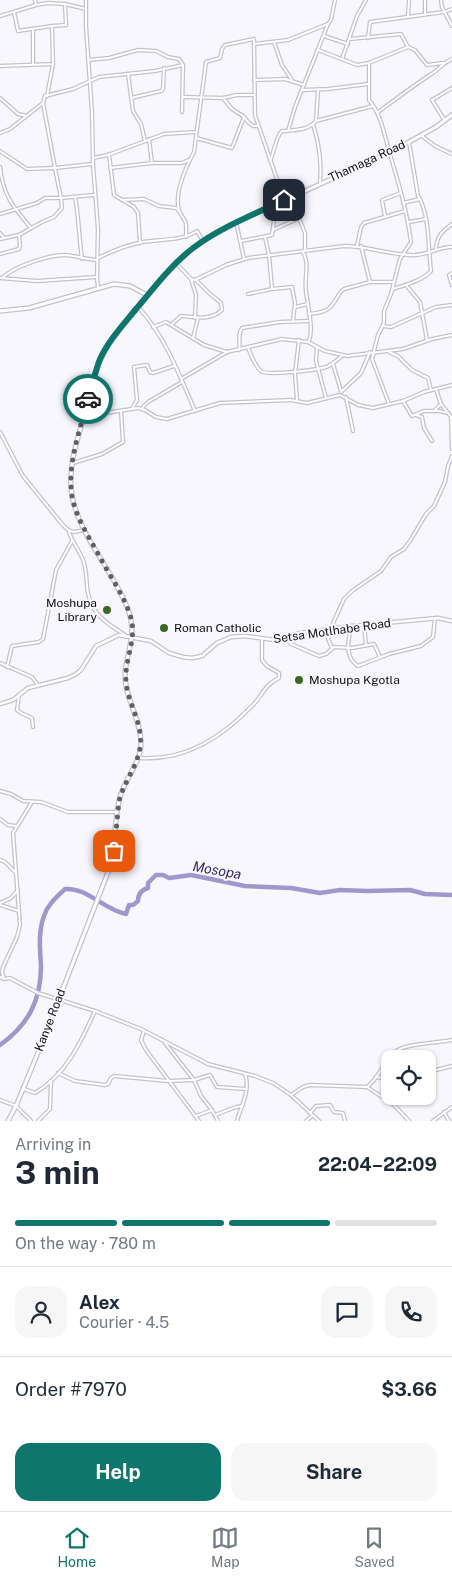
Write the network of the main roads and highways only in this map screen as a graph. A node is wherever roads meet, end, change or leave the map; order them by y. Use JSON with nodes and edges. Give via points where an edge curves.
{"nodes":[{"id":1,"x":452,"y":115,"type":"edge"},
{"id":2,"x":147,"y":296,"type":"junction"},
{"id":3,"x":0,"y":311,"type":"edge"},
{"id":4,"x":99,"y":894,"type":"joint"},
{"id":5,"x":8,"y":1121,"type":"edge"}],
"edges":[{"from":1,"to":2,"type":"main road","name":"Thamaga Road","via":[[389,152],[236,222],[176,263]]},
{"from":2,"to":3,"type":"main road","via":[[136,288],[114,284],[29,308]]},
{"from":2,"to":4,"type":"main road","name":"Thamaga Road","via":[[101,358],[72,464],[72,497],[85,529],[126,604],[131,621],[126,682],[140,735],[138,757],[121,793],[114,851]]},
{"from":4,"to":5,"type":"main road","name":"Kanye Road"}]}
